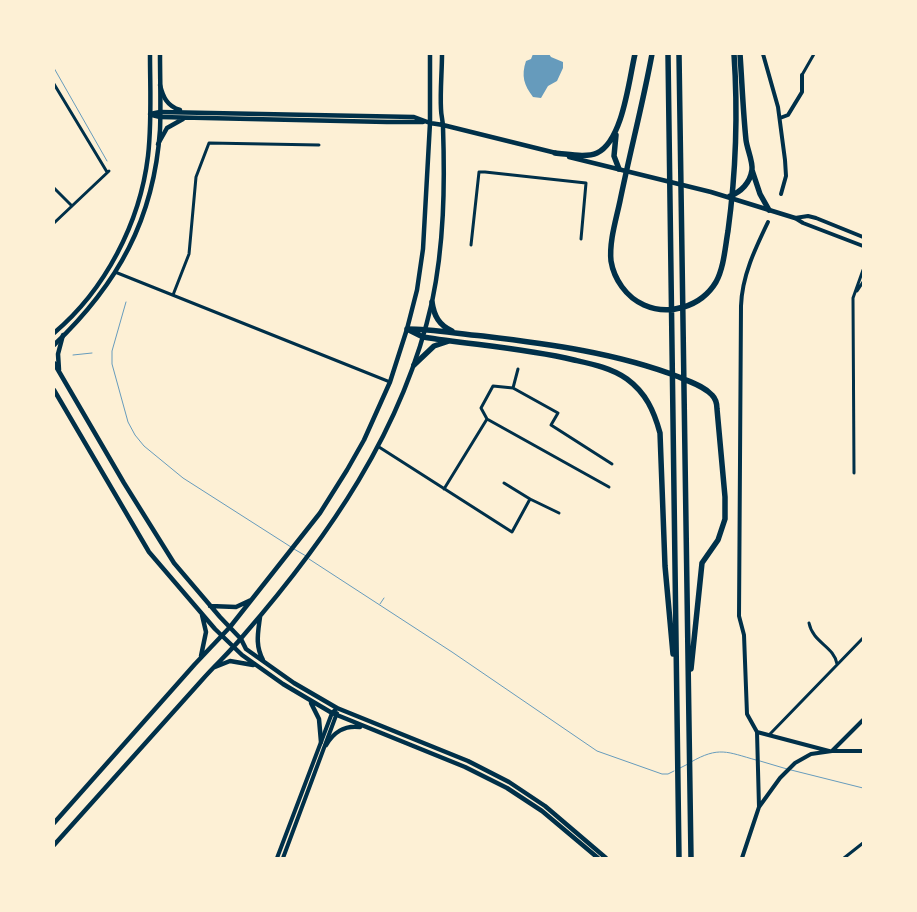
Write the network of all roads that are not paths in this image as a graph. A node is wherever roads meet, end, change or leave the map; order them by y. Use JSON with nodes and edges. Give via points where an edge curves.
{"nodes":[{"id":1,"x":150,"y":54,"type":"edge"},
{"id":2,"x":160,"y":54,"type":"edge"},
{"id":3,"x":430,"y":54,"type":"edge"},
{"id":4,"x":442,"y":54,"type":"edge"},
{"id":5,"x":635,"y":54,"type":"edge"},
{"id":6,"x":652,"y":54,"type":"edge"},
{"id":7,"x":668,"y":54,"type":"edge"},
{"id":8,"x":679,"y":54,"type":"edge"},
{"id":9,"x":734,"y":54,"type":"edge"},
{"id":10,"x":740,"y":54,"type":"edge"},
{"id":11,"x":763,"y":54,"type":"edge"},
{"id":12,"x":814,"y":54,"type":"edge"},
{"id":13,"x":802,"y":74,"type":"joint"},
{"id":14,"x":54,"y":84,"type":"edge"},
{"id":15,"x":160,"y":85,"type":"junction"},
{"id":16,"x":150,"y":114,"type":"junction"},
{"id":17,"x":160,"y":114,"type":"junction"},
{"id":18,"x":188,"y":115,"type":"junction"},
{"id":19,"x":780,"y":118,"type":"junction"},
{"id":20,"x":427,"y":122,"type":"junction"},
{"id":21,"x":443,"y":124,"type":"junction"},
{"id":22,"x":616,"y":130,"type":"junction"},
{"id":23,"x":158,"y":144,"type":"junction"},
{"id":24,"x":319,"y":145,"type":"dead end"},
{"id":25,"x":555,"y":153,"type":"junction"},
{"id":26,"x":619,"y":169,"type":"junction"},
{"id":27,"x":752,"y":169,"type":"junction"},
{"id":28,"x":54,"y":188,"type":"edge"},
{"id":29,"x":781,"y":194,"type":"dead end"},
{"id":30,"x":728,"y":197,"type":"junction"},
{"id":31,"x":72,"y":206,"type":"junction"},
{"id":32,"x":769,"y":210,"type":"junction"},
{"id":33,"x":795,"y":218,"type":"junction"},
{"id":34,"x":768,"y":222,"type":"dead end"},
{"id":35,"x":54,"y":223,"type":"edge"},
{"id":36,"x":863,"y":237,"type":"edge"},
{"id":37,"x":581,"y":239,"type":"dead end"},
{"id":38,"x":471,"y":245,"type":"dead end"},
{"id":39,"x":863,"y":246,"type":"edge"},
{"id":40,"x":863,"y":270,"type":"edge"},
{"id":41,"x":116,"y":272,"type":"junction"},
{"id":42,"x":863,"y":282,"type":"edge"},
{"id":43,"x":173,"y":295,"type":"junction"},
{"id":44,"x":853,"y":298,"type":"junction"},
{"id":45,"x":432,"y":302,"type":"junction"},
{"id":46,"x":407,"y":329,"type":"junction"},
{"id":47,"x":424,"y":329,"type":"junction"},
{"id":48,"x":54,"y":333,"type":"edge"},
{"id":49,"x":63,"y":336,"type":"junction"},
{"id":50,"x":423,"y":337,"type":"junction"},
{"id":51,"x":458,"y":337,"type":"junction"},
{"id":52,"x":540,"y":344,"type":"junction"},
{"id":53,"x":54,"y":345,"type":"edge"},
{"id":54,"x":539,"y":353,"type":"junction"},
{"id":55,"x":54,"y":363,"type":"edge"},
{"id":56,"x":414,"y":365,"type":"junction"},
{"id":57,"x":518,"y":369,"type":"dead end"},
{"id":58,"x":61,"y":376,"type":"junction"},
{"id":59,"x":390,"y":382,"type":"junction"},
{"id":60,"x":513,"y":388,"type":"junction"},
{"id":61,"x":54,"y":390,"type":"edge"},
{"id":62,"x":487,"y":419,"type":"junction"},
{"id":63,"x":379,"y":447,"type":"junction"},
{"id":64,"x":612,"y":464,"type":"dead end"},
{"id":65,"x":854,"y":473,"type":"dead end"},
{"id":66,"x":504,"y":483,"type":"dead end"},
{"id":67,"x":609,"y":488,"type":"dead end"},
{"id":68,"x":444,"y":489,"type":"junction"},
{"id":69,"x":530,"y":498,"type":"junction"},
{"id":70,"x":558,"y":513,"type":"dead end"},
{"id":71,"x":252,"y":600,"type":"junction"},
{"id":72,"x":210,"y":606,"type":"junction"},
{"id":73,"x":202,"y":614,"type":"junction"},
{"id":74,"x":260,"y":616,"type":"junction"},
{"id":75,"x":809,"y":623,"type":"dead end"},
{"id":76,"x":230,"y":628,"type":"junction"},
{"id":77,"x":221,"y":636,"type":"junction"},
{"id":78,"x":241,"y":639,"type":"junction"},
{"id":79,"x":863,"y":639,"type":"edge"},
{"id":80,"x":233,"y":647,"type":"junction"},
{"id":81,"x":201,"y":657,"type":"junction"},
{"id":82,"x":263,"y":662,"type":"junction"},
{"id":83,"x":837,"y":665,"type":"junction"},
{"id":84,"x":257,"y":666,"type":"junction"},
{"id":85,"x":214,"y":668,"type":"junction"},
{"id":86,"x":678,"y":698,"type":"junction"},
{"id":87,"x":688,"y":698,"type":"junction"},
{"id":88,"x":309,"y":700,"type":"junction"},
{"id":89,"x":337,"y":708,"type":"junction"},
{"id":90,"x":334,"y":715,"type":"junction"},
{"id":91,"x":863,"y":720,"type":"edge"},
{"id":92,"x":364,"y":727,"type":"junction"},
{"id":93,"x":757,"y":732,"type":"junction"},
{"id":94,"x":770,"y":734,"type":"junction"},
{"id":95,"x":323,"y":744,"type":"junction"},
{"id":96,"x":832,"y":751,"type":"junction"},
{"id":97,"x":863,"y":751,"type":"edge"},
{"id":98,"x":759,"y":807,"type":"junction"},
{"id":99,"x":54,"y":823,"type":"edge"},
{"id":100,"x":863,"y":843,"type":"edge"},
{"id":101,"x":54,"y":845,"type":"edge"},
{"id":102,"x":277,"y":858,"type":"edge"},
{"id":103,"x":283,"y":858,"type":"edge"},
{"id":104,"x":598,"y":858,"type":"edge"},
{"id":105,"x":606,"y":858,"type":"edge"},
{"id":106,"x":679,"y":858,"type":"edge"},
{"id":107,"x":691,"y":858,"type":"edge"},
{"id":108,"x":742,"y":858,"type":"edge"},
{"id":109,"x":844,"y":858,"type":"edge"}],
"edges":[{"from":1,"to":16,"type":"main road"},
{"from":2,"to":15,"type":"main road"},
{"from":3,"to":20,"type":"main road"},
{"from":4,"to":21,"type":"main road"},
{"from":5,"to":22,"type":"highway"},
{"from":6,"to":9,"type":"highway","via":[[616,219],[611,261],[625,291],[641,304],[664,310],[678,309],[701,299],[721,269],[735,168]]},
{"from":7,"to":86,"type":"highway"},
{"from":8,"to":87,"type":"highway"},
{"from":10,"to":27,"type":"highway","via":[[746,143]]},
{"from":11,"to":19,"type":"street"},
{"from":12,"to":13,"type":"street"},
{"from":13,"to":19,"type":"street","via":[[802,92],[788,116]]},
{"from":14,"to":31,"type":"street","via":[[108,172]]},
{"from":15,"to":17,"type":"main road"},
{"from":15,"to":18,"type":"main road","via":[[168,104]]},
{"from":16,"to":17,"type":"main road"},
{"from":16,"to":48,"type":"main road","via":[[146,173],[124,237],[86,303]]},
{"from":17,"to":18,"type":"main road"},
{"from":17,"to":23,"type":"main road"},
{"from":18,"to":20,"type":"main road"},
{"from":18,"to":23,"type":"main road","via":[[167,128]]},
{"from":19,"to":29,"type":"street","via":[[786,176]]},
{"from":20,"to":21,"type":"main road"},
{"from":20,"to":46,"type":"main road","via":[[420,272]]},
{"from":21,"to":25,"type":"main road"},
{"from":21,"to":45,"type":"main road","via":[[443,222]]},
{"from":22,"to":25,"type":"highway","via":[[606,146],[596,153]]},
{"from":22,"to":26,"type":"highway","via":[[614,156]]},
{"from":23,"to":41,"type":"main road","via":[[143,215]]},
{"from":24,"to":43,"type":"street","via":[[209,143],[196,177],[189,254]]},
{"from":25,"to":26,"type":"main road"},
{"from":26,"to":30,"type":"main road"},
{"from":27,"to":30,"type":"highway","via":[[744,188]]},
{"from":27,"to":32,"type":"highway"},
{"from":28,"to":31,"type":"street"},
{"from":30,"to":32,"type":"main road"},
{"from":31,"to":35,"type":"street"},
{"from":32,"to":33,"type":"main road"},
{"from":33,"to":36,"type":"street","via":[[808,216]]},
{"from":33,"to":39,"type":"street"},
{"from":34,"to":93,"type":"street","via":[[752,256],[741,306],[739,616],[744,635],[748,714]]},
{"from":37,"to":38,"type":"street","via":[[586,183],[478,172]]},
{"from":40,"to":44,"type":"street"},
{"from":41,"to":43,"type":"street"},
{"from":41,"to":49,"type":"main road","via":[[96,301]]},
{"from":42,"to":44,"type":"street"},
{"from":43,"to":59,"type":"street"},
{"from":44,"to":65,"type":"street"},
{"from":45,"to":47,"type":"main road"},
{"from":45,"to":51,"type":"highway","via":[[436,319]]},
{"from":46,"to":47,"type":"highway"},
{"from":46,"to":50,"type":"highway"},
{"from":46,"to":59,"type":"main road"},
{"from":47,"to":50,"type":"main road"},
{"from":47,"to":51,"type":"highway"},
{"from":49,"to":53,"type":"main road"},
{"from":49,"to":58,"type":"main road","via":[[58,354]]},
{"from":50,"to":51,"type":"highway"},
{"from":50,"to":56,"type":"main road"},
{"from":51,"to":52,"type":"highway"},
{"from":51,"to":54,"type":"highway"},
{"from":51,"to":56,"type":"highway","via":[[434,346]]},
{"from":52,"to":54,"type":"highway"},
{"from":52,"to":87,"type":"highway","via":[[664,371],[712,394],[716,403],[725,510],[721,533],[702,562]]},
{"from":54,"to":86,"type":"highway","via":[[620,374],[650,404],[662,451],[666,566]]},
{"from":55,"to":58,"type":"main road"},
{"from":56,"to":63,"type":"main road"},
{"from":57,"to":60,"type":"street"},
{"from":58,"to":72,"type":"main road","via":[[174,563]]},
{"from":59,"to":71,"type":"main road","via":[[347,470],[304,536]]},
{"from":60,"to":62,"type":"street","via":[[493,386],[481,408]]},
{"from":60,"to":64,"type":"street","via":[[558,413],[551,425]]},
{"from":61,"to":73,"type":"main road","via":[[149,552]]},
{"from":62,"to":67,"type":"street"},
{"from":62,"to":68,"type":"street"},
{"from":63,"to":68,"type":"street"},
{"from":63,"to":74,"type":"main road","via":[[319,544]]},
{"from":66,"to":69,"type":"street"},
{"from":68,"to":69,"type":"street","via":[[512,532]]},
{"from":69,"to":70,"type":"street"},
{"from":71,"to":72,"type":"main road","via":[[236,607]]},
{"from":71,"to":76,"type":"main road"},
{"from":72,"to":76,"type":"main road"},
{"from":73,"to":77,"type":"main road"},
{"from":73,"to":81,"type":"main road","via":[[206,632]]},
{"from":74,"to":78,"type":"main road"},
{"from":74,"to":82,"type":"main road","via":[[256,639]]},
{"from":75,"to":83,"type":"street","via":[[811,632],[836,657]]},
{"from":76,"to":77,"type":"main road"},
{"from":76,"to":78,"type":"main road"},
{"from":77,"to":80,"type":"main road"},
{"from":77,"to":81,"type":"main road"},
{"from":78,"to":80,"type":"main road"},
{"from":78,"to":82,"type":"main road","via":[[246,649]]},
{"from":79,"to":83,"type":"street"},
{"from":80,"to":84,"type":"main road"},
{"from":80,"to":85,"type":"main road"},
{"from":81,"to":99,"type":"main road"},
{"from":82,"to":89,"type":"main road"},
{"from":83,"to":94,"type":"street"},
{"from":84,"to":85,"type":"main road","via":[[230,662]]},
{"from":84,"to":88,"type":"main road"},
{"from":85,"to":101,"type":"main road"},
{"from":86,"to":106,"type":"highway"},
{"from":87,"to":107,"type":"highway"},
{"from":88,"to":90,"type":"main road"},
{"from":88,"to":95,"type":"main road","via":[[319,719]]},
{"from":89,"to":90,"type":"street"},
{"from":89,"to":105,"type":"main road","via":[[468,761],[509,782],[546,806]]},
{"from":90,"to":92,"type":"main road"},
{"from":90,"to":95,"type":"street"},
{"from":91,"to":96,"type":"street"},
{"from":92,"to":95,"type":"main road","via":[[340,730]]},
{"from":92,"to":104,"type":"main road","via":[[465,767],[507,788],[542,811]]},
{"from":93,"to":94,"type":"street"},
{"from":93,"to":98,"type":"street"},
{"from":94,"to":96,"type":"street"},
{"from":95,"to":102,"type":"street"},
{"from":95,"to":103,"type":"street"},
{"from":96,"to":97,"type":"street"},
{"from":96,"to":98,"type":"street","via":[[812,754],[795,763]]},
{"from":98,"to":108,"type":"street"},
{"from":100,"to":109,"type":"street"}]}
